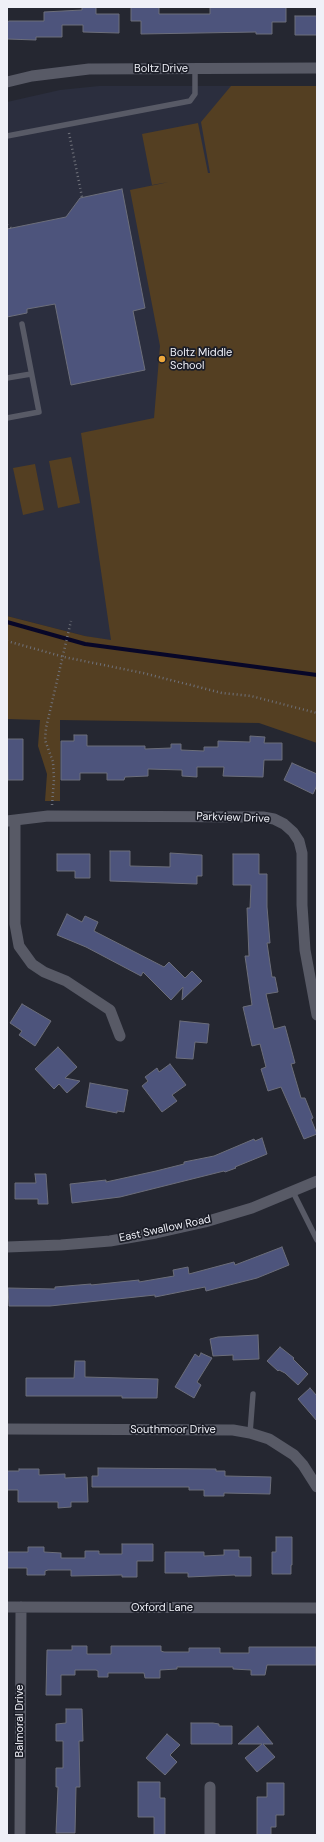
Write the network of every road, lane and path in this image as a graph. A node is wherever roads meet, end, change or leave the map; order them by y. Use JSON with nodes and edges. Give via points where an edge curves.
{"nodes":[{"id":1,"x":317,"y":68,"type":"edge"},
{"id":2,"x":195,"y":69,"type":"junction"},
{"id":3,"x":7,"y":82,"type":"edge"},
{"id":4,"x":68,"y":124,"type":"junction"},
{"id":5,"x":7,"y":136,"type":"edge"},
{"id":6,"x":82,"y":197,"type":"dead end"},
{"id":7,"x":7,"y":225,"type":"edge"},
{"id":8,"x":11,"y":228,"type":"dead end"},
{"id":9,"x":22,"y":324,"type":"dead end"},
{"id":10,"x":31,"y":374,"type":"junction"},
{"id":11,"x":7,"y":378,"type":"edge"},
{"id":12,"x":7,"y":418,"type":"edge"},
{"id":13,"x":72,"y":621,"type":"dead end"},
{"id":14,"x":7,"y":641,"type":"edge"},
{"id":15,"x":64,"y":657,"type":"junction"},
{"id":16,"x":317,"y":713,"type":"edge"},
{"id":17,"x":52,"y":816,"type":"junction"},
{"id":18,"x":11,"y":820,"type":"edge"},
{"id":19,"x":317,"y":1015,"type":"edge"},
{"id":20,"x":120,"y":1036,"type":"dead end"},
{"id":21,"x":317,"y":1181,"type":"edge"},
{"id":22,"x":293,"y":1192,"type":"junction"},
{"id":23,"x":317,"y":1240,"type":"edge"},
{"id":24,"x":7,"y":1247,"type":"edge"},
{"id":25,"x":253,"y":1394,"type":"dead end"},
{"id":26,"x":7,"y":1429,"type":"edge"},
{"id":27,"x":250,"y":1432,"type":"junction"},
{"id":28,"x":317,"y":1487,"type":"edge"},
{"id":29,"x":7,"y":1607,"type":"edge"},
{"id":30,"x":21,"y":1607,"type":"junction"},
{"id":31,"x":317,"y":1608,"type":"edge"},
{"id":32,"x":210,"y":1787,"type":"dead end"},
{"id":33,"x":20,"y":1835,"type":"edge"},
{"id":34,"x":210,"y":1835,"type":"edge"}],
"edges":[{"from":1,"to":2,"type":"street","name":"Boltz Drive"},
{"from":2,"to":3,"type":"street","name":"Boltz Drive","via":[[89,69]]},
{"from":2,"to":4,"type":"lane","via":[[195,94],[190,101]]},
{"from":4,"to":5,"type":"lane"},
{"from":4,"to":6,"type":"path"},
{"from":7,"to":8,"type":"path"},
{"from":9,"to":10,"type":"lane"},
{"from":10,"to":11,"type":"lane"},
{"from":10,"to":12,"type":"lane","via":[[39,412]]},
{"from":13,"to":15,"type":"path"},
{"from":14,"to":15,"type":"path"},
{"from":15,"to":16,"type":"path","via":[[222,693],[251,696]]},
{"from":15,"to":17,"type":"path","via":[[45,740],[53,762]]},
{"from":17,"to":18,"type":"street","name":"Parkview Drive"},
{"from":17,"to":19,"type":"street","name":"Parkview Drive","via":[[263,817],[284,824],[293,832],[302,853],[305,950]]},
{"from":18,"to":20,"type":"street","via":[[15,924],[19,946],[32,964],[66,981],[110,1010]]},
{"from":21,"to":22,"type":"street","name":"East Swallow Road"},
{"from":22,"to":23,"type":"lane"},
{"from":22,"to":24,"type":"street","name":"East Swallow Road","via":[[252,1208],[156,1233],[68,1245]]},
{"from":25,"to":27,"type":"lane"},
{"from":26,"to":27,"type":"street","name":"Southmoor Drive"},
{"from":27,"to":28,"type":"street","name":"Southmoor Drive","via":[[269,1439],[294,1455]]},
{"from":29,"to":30,"type":"street","name":"Oxford Lane"},
{"from":30,"to":31,"type":"street","name":"Oxford Lane"},
{"from":30,"to":33,"type":"street","name":"Balmoral Drive"},
{"from":32,"to":34,"type":"street"}]}
